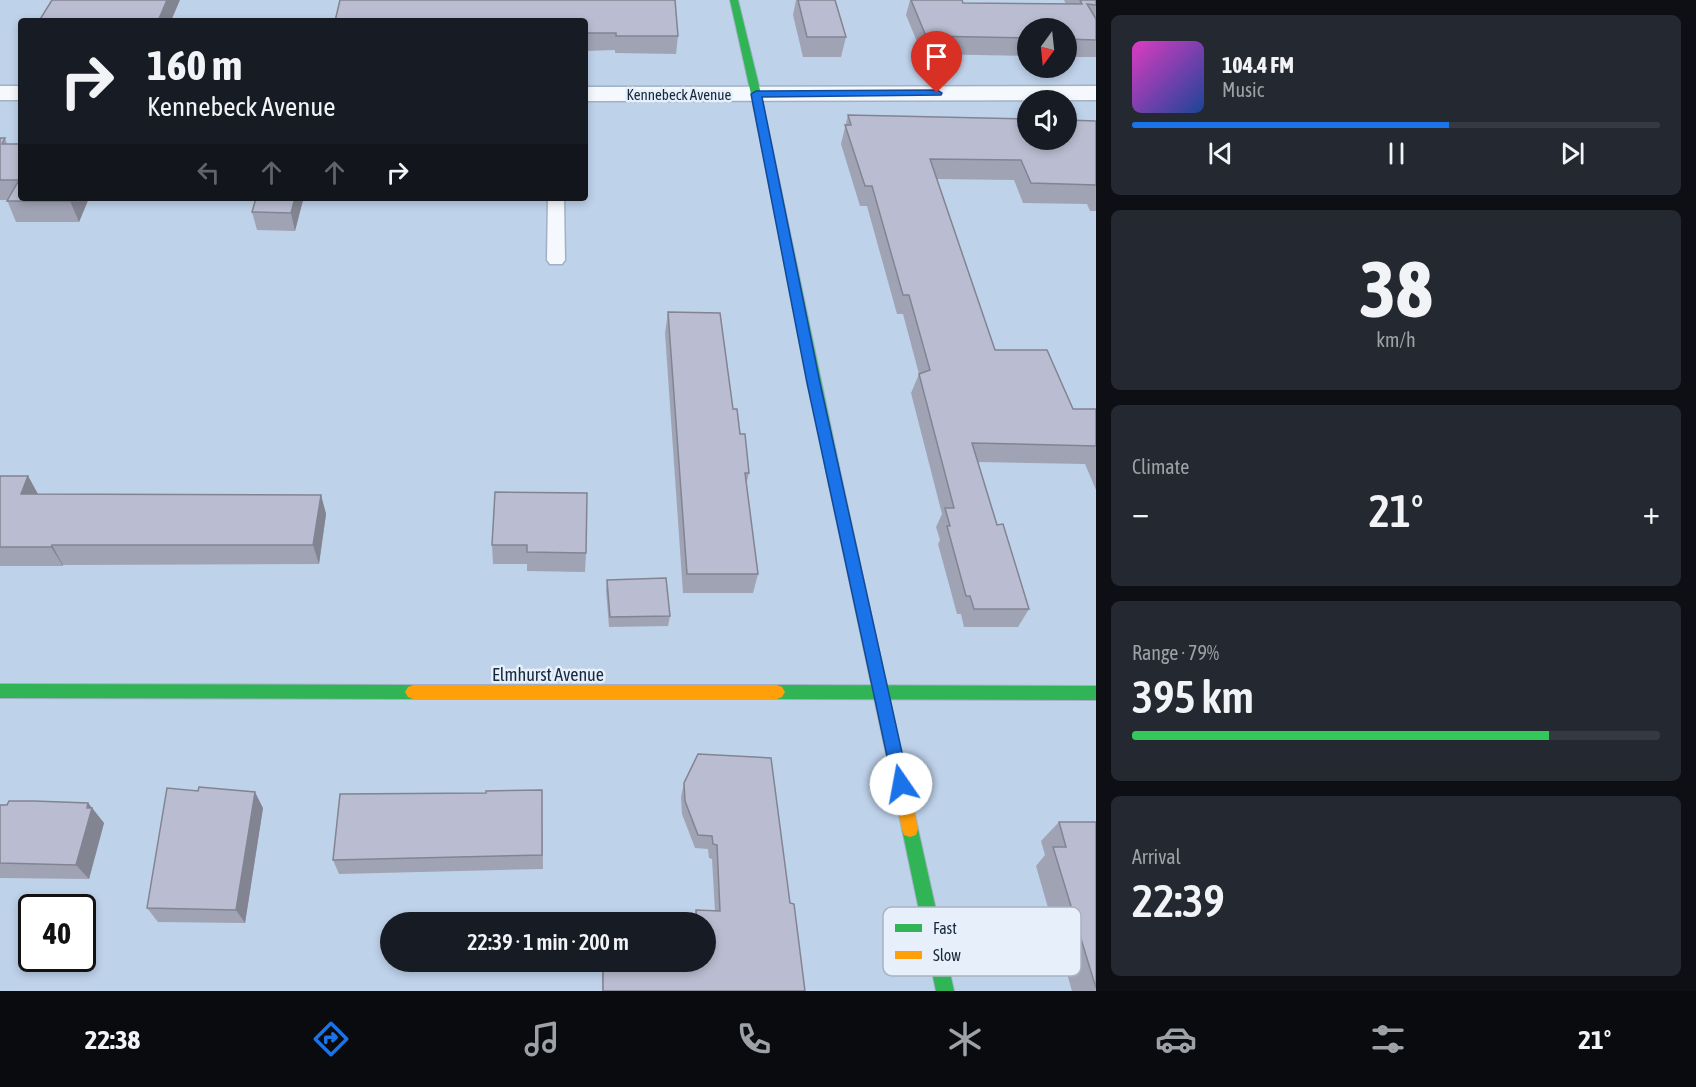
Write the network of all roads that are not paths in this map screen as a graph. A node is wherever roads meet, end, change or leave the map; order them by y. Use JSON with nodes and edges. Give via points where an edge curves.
{"nodes":[{"id":1,"x":734,"y":0,"type":"edge"},
{"id":2,"x":0,"y":93,"type":"edge"},
{"id":3,"x":18,"y":93,"type":"edge"},
{"id":4,"x":1096,"y":93,"type":"edge"},
{"id":5,"x":588,"y":94,"type":"edge"},
{"id":6,"x":756,"y":94,"type":"junction"},
{"id":7,"x":556,"y":201,"type":"edge"},
{"id":8,"x":556,"y":260,"type":"dead end"},
{"id":9,"x":0,"y":691,"type":"edge"},
{"id":10,"x":881,"y":693,"type":"junction"},
{"id":11,"x":1096,"y":693,"type":"edge"},
{"id":12,"x":927,"y":907,"type":"edge"},
{"id":13,"x":942,"y":976,"type":"edge"},
{"id":14,"x":945,"y":991,"type":"edge"}],
"edges":[{"from":1,"to":6,"type":"street"},
{"from":2,"to":3,"type":"street"},
{"from":4,"to":6,"type":"street","name":"Kennebeck Avenue"},
{"from":5,"to":6,"type":"street","name":"Kennebeck Avenue"},
{"from":6,"to":10,"type":"street"},
{"from":7,"to":8,"type":"lane"},
{"from":9,"to":10,"type":"street","name":"Elmhurst Avenue"},
{"from":10,"to":11,"type":"street","name":"Elmhurst Avenue"},
{"from":10,"to":12,"type":"street"},
{"from":13,"to":14,"type":"street"}]}
